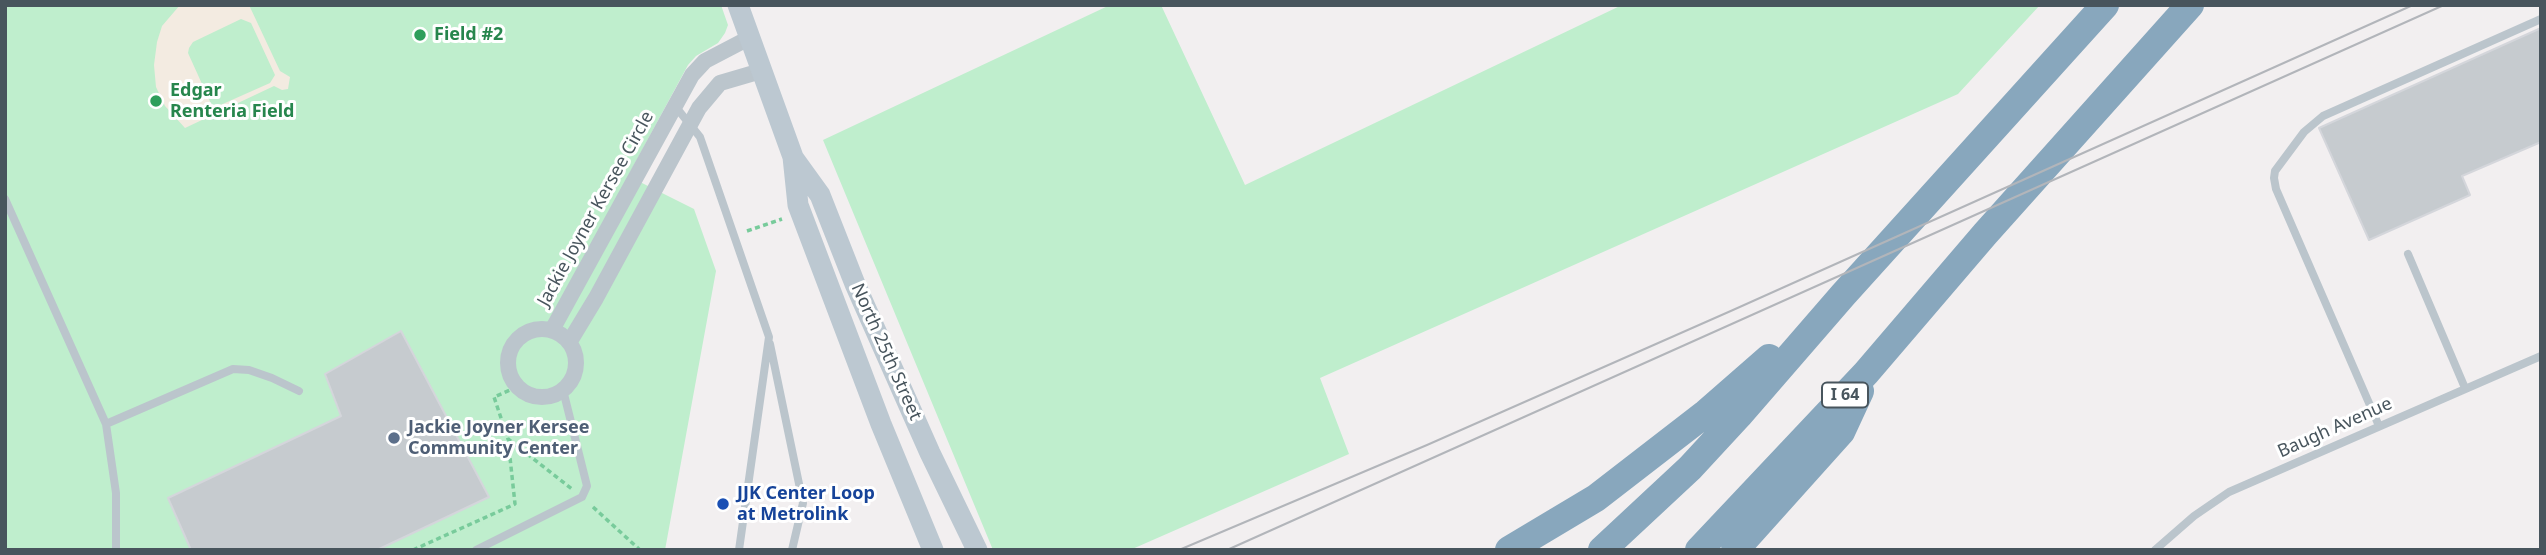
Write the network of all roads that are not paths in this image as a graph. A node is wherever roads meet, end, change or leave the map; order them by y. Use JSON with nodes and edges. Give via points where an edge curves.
{"nodes":[{"id":1,"x":738,"y":5,"type":"edge"},
{"id":2,"x":2105,"y":5,"type":"edge"},
{"id":3,"x":2190,"y":5,"type":"edge"},
{"id":4,"x":2541,"y":19,"type":"edge"},
{"id":5,"x":749,"y":38,"type":"junction"},
{"id":6,"x":761,"y":71,"type":"junction"},
{"id":7,"x":675,"y":106,"type":"junction"},
{"id":8,"x":690,"y":124,"type":"junction"},
{"id":9,"x":793,"y":157,"type":"junction"},
{"id":10,"x":5,"y":199,"type":"edge"},
{"id":11,"x":2408,"y":254,"type":"dead end"},
{"id":12,"x":1843,"y":295,"type":"junction"},
{"id":13,"x":552,"y":330,"type":"junction"},
{"id":14,"x":769,"y":337,"type":"junction"},
{"id":15,"x":570,"y":341,"type":"junction"},
{"id":16,"x":2541,"y":356,"type":"edge"},
{"id":17,"x":1866,"y":373,"type":"junction"},
{"id":18,"x":2465,"y":388,"type":"junction"},
{"id":19,"x":563,"y":390,"type":"junction"},
{"id":20,"x":299,"y":391,"type":"dead end"},
{"id":21,"x":106,"y":424,"type":"junction"},
{"id":22,"x":2379,"y":426,"type":"junction"},
{"id":23,"x":116,"y":550,"type":"edge"},
{"id":24,"x":476,"y":550,"type":"edge"},
{"id":25,"x":739,"y":550,"type":"edge"},
{"id":26,"x":792,"y":550,"type":"edge"},
{"id":27,"x":933,"y":550,"type":"edge"},
{"id":28,"x":977,"y":550,"type":"edge"},
{"id":29,"x":1509,"y":550,"type":"edge"},
{"id":30,"x":1602,"y":550,"type":"edge"},
{"id":31,"x":1699,"y":550,"type":"edge"},
{"id":32,"x":1735,"y":550,"type":"edge"},
{"id":33,"x":2155,"y":550,"type":"edge"}],
"edges":[{"from":1,"to":5,"type":"main road","name":"North 25th Street"},
{"from":2,"to":12,"type":"highway"},
{"from":3,"to":17,"type":"highway","number":"I 64"},
{"from":4,"to":22,"type":"lane","via":[[2323,116],[2304,132],[2275,171],[2276,189]]},
{"from":5,"to":6,"type":"main road","name":"North 25th Street"},
{"from":5,"to":7,"type":"street","name":"Jackie Joyner Kersee Circle","via":[[705,61]]},
{"from":6,"to":8,"type":"street","via":[[720,83]]},
{"from":6,"to":9,"type":"main road","name":"North 25th Street"},
{"from":7,"to":8,"type":"lane","name":"Jackie Joyner Kersee Circle"},
{"from":7,"to":13,"type":"street","name":"Jackie Joyner Kersee Circle"},
{"from":8,"to":14,"type":"lane","name":"Jackie Joyner Kersee Circle","via":[[700,137]]},
{"from":8,"to":15,"type":"street"},
{"from":9,"to":27,"type":"main road","name":"North 25th Street","via":[[799,205]]},
{"from":9,"to":28,"type":"main road","name":"North 25th Street","via":[[820,195],[855,284]]},
{"from":10,"to":21,"type":"lane"},
{"from":11,"to":18,"type":"lane"},
{"from":12,"to":29,"type":"highway","via":[[1646,461]]},
{"from":12,"to":30,"type":"highway","via":[[1690,468]]},
{"from":13,"to":15,"type":"street","name":"Jackie Joyner Kersee Circle"},
{"from":13,"to":19,"type":"street","name":"Jackie Joyner Kersee Circle","via":[[531,330],[517,339],[508,362],[511,378],[526,394],[552,396]]},
{"from":14,"to":25,"type":"lane","name":"Jackie Joyner Kersee Circle"},
{"from":14,"to":26,"type":"lane","via":[[803,503]]},
{"from":15,"to":19,"type":"street","via":[[577,361],[574,376]]},
{"from":16,"to":18,"type":"lane","name":"Baugh Avenue"},
{"from":17,"to":31,"type":"highway","number":"I 64"},
{"from":17,"to":32,"type":"highway","via":[[1841,432]]},
{"from":18,"to":22,"type":"lane","name":"Baugh Avenue"},
{"from":19,"to":24,"type":"lane","via":[[587,486],[582,497]]},
{"from":20,"to":21,"type":"lane","via":[[249,370],[233,369]]},
{"from":21,"to":23,"type":"lane","via":[[116,494]]},
{"from":22,"to":33,"type":"lane","name":"Baugh Avenue","via":[[2229,492]]}]}
